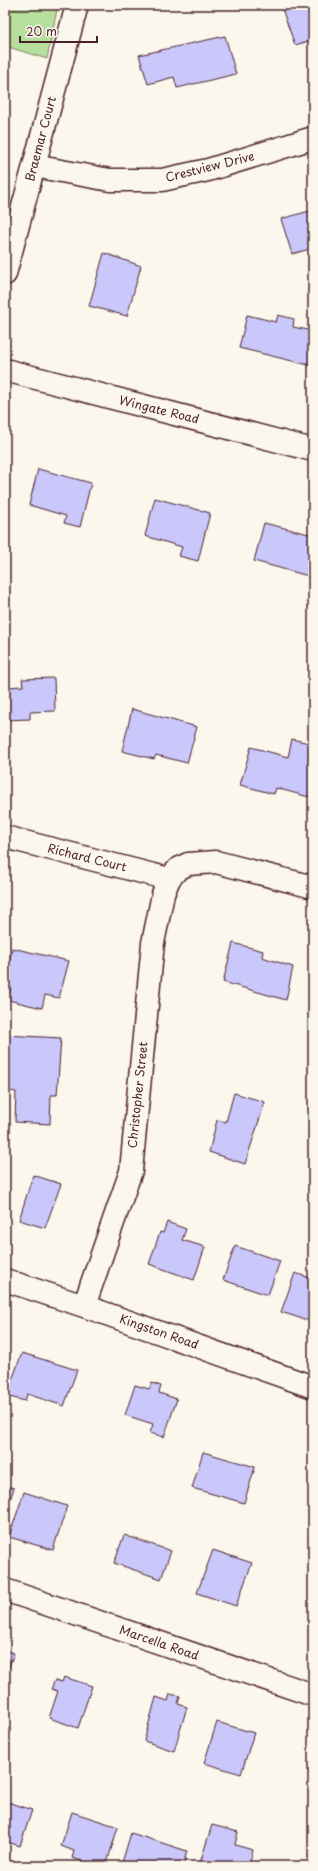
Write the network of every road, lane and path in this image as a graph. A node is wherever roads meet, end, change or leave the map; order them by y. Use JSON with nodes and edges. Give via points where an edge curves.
{"nodes":[{"id":1,"x":77,"y":5,"type":"edge"},
{"id":2,"x":313,"y":138,"type":"edge"},
{"id":3,"x":34,"y":166,"type":"junction"},
{"id":4,"x":5,"y":274,"type":"edge"},
{"id":5,"x":5,"y":370,"type":"edge"},
{"id":6,"x":313,"y":450,"type":"edge"},
{"id":7,"x":5,"y":837,"type":"edge"},
{"id":8,"x":169,"y":880,"type":"junction"},
{"id":9,"x":313,"y":887,"type":"edge"},
{"id":10,"x":5,"y":1280,"type":"edge"},
{"id":11,"x":84,"y":1306,"type":"junction"},
{"id":12,"x":313,"y":1386,"type":"edge"},
{"id":13,"x":5,"y":1590,"type":"edge"},
{"id":14,"x":313,"y":1695,"type":"edge"}],
"edges":[{"from":1,"to":3,"type":"street","name":"Braemar Court"},
{"from":2,"to":3,"type":"street","name":"Crestview Drive","via":[[208,170],[162,180],[110,180]]},
{"from":3,"to":4,"type":"street","name":"Braemar Court"},
{"from":5,"to":6,"type":"street","name":"Wingate Road"},
{"from":7,"to":8,"type":"street","name":"Richard Court"},
{"from":8,"to":9,"type":"street","via":[[178,869],[188,864],[216,862]]},
{"from":8,"to":11,"type":"street","name":"Christopher Street","via":[[163,894],[153,943],[131,1171]]},
{"from":10,"to":11,"type":"street","name":"Kingston Road"},
{"from":11,"to":12,"type":"street","name":"Kingston Road"},
{"from":13,"to":14,"type":"street","name":"Marcella Road"}]}
